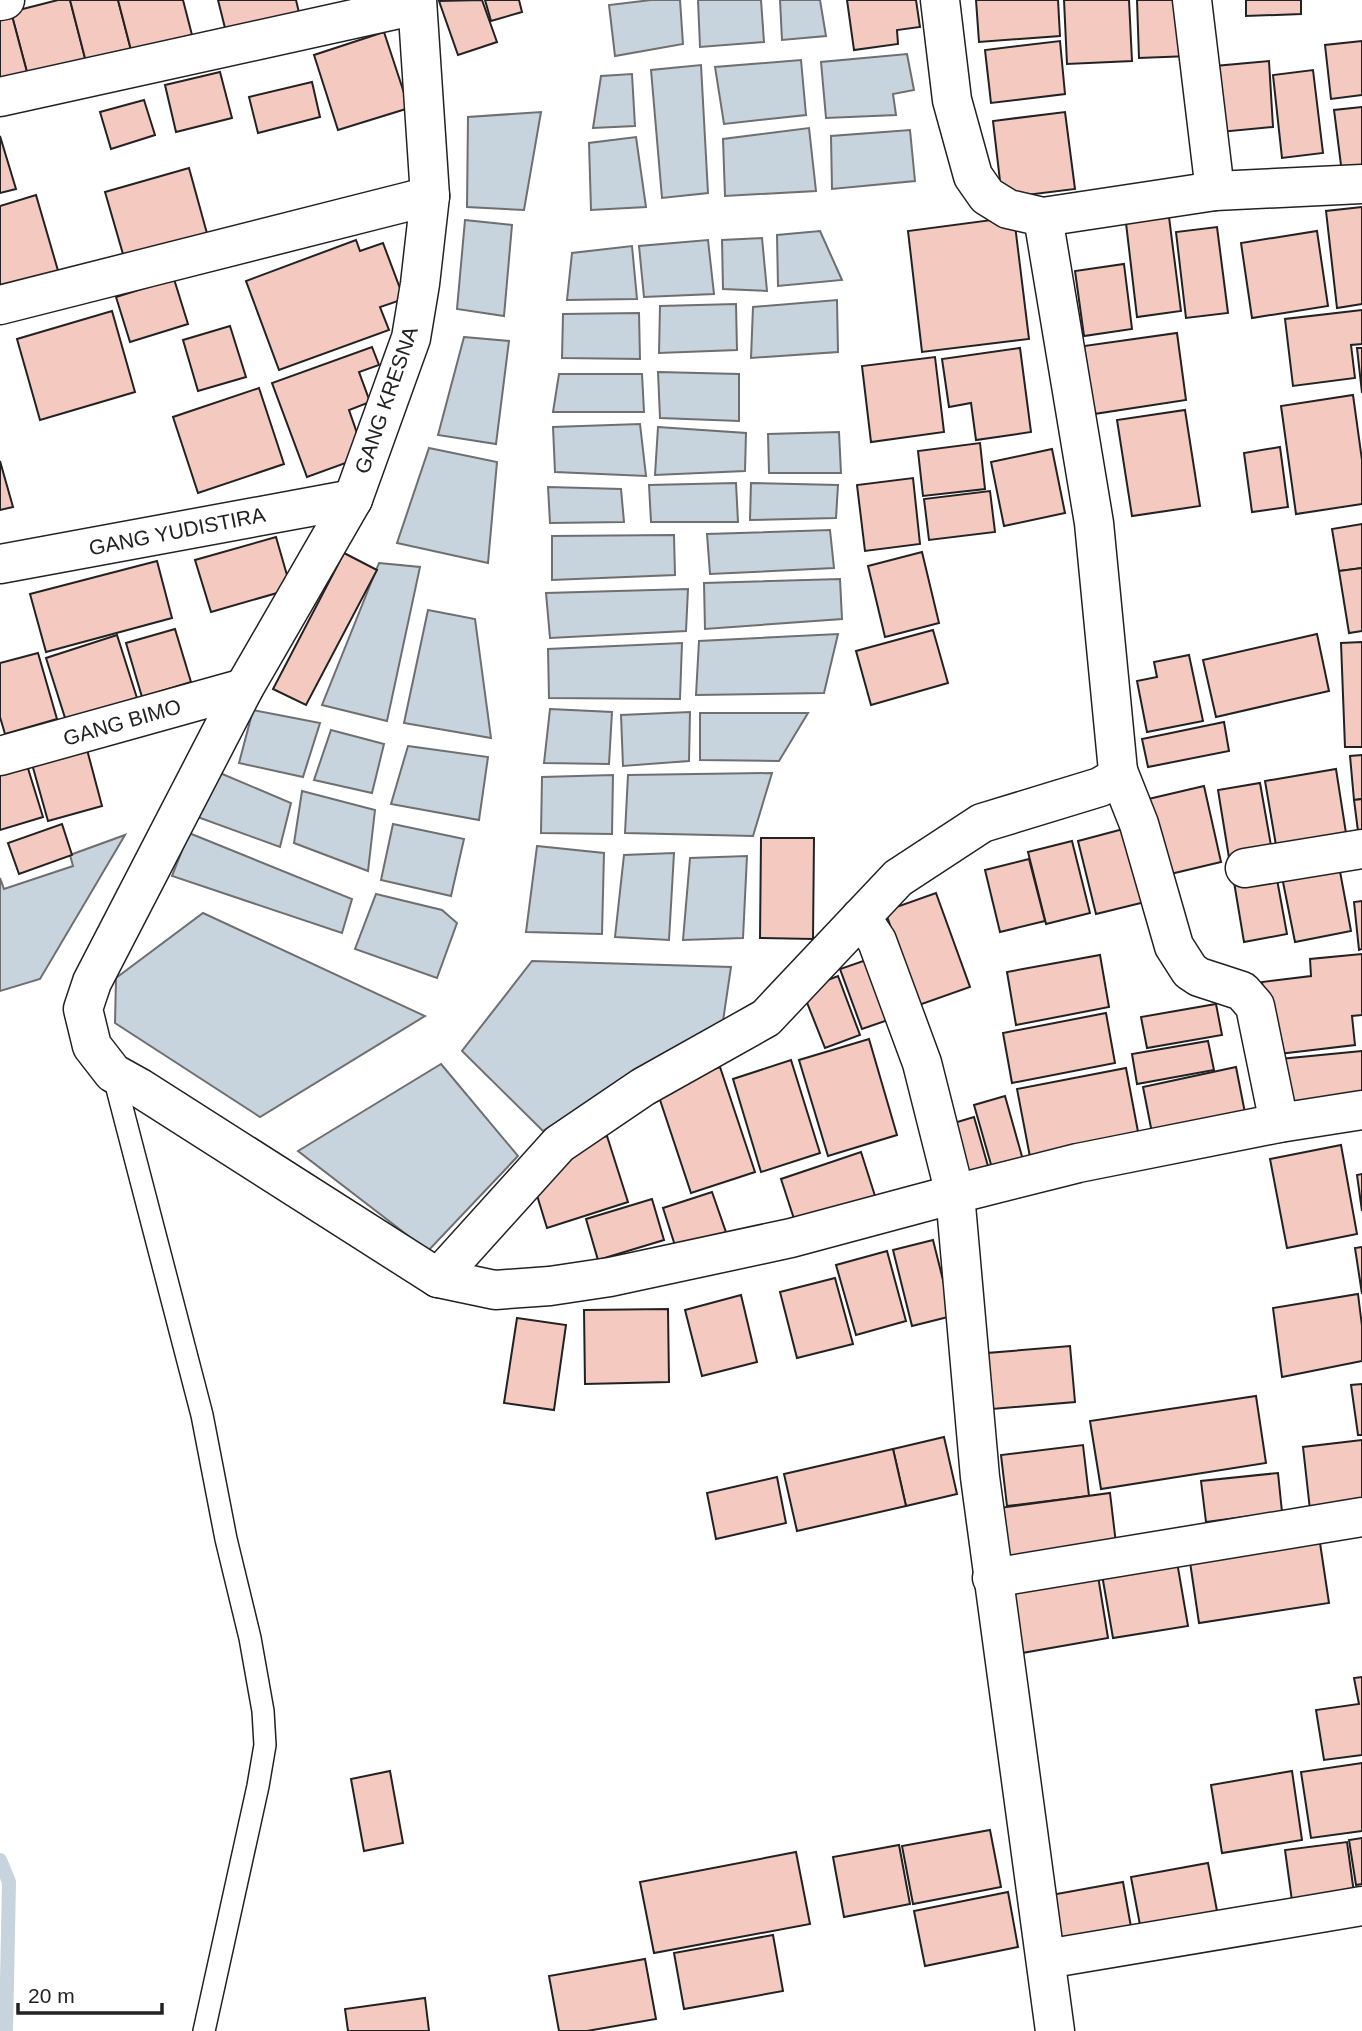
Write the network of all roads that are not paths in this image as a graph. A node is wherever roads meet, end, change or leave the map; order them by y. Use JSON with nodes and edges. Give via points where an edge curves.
{"nodes":[{"id":1,"x":5,"y":0,"type":"edge"},
{"id":2,"x":940,"y":0,"type":"edge"},
{"id":3,"x":1192,"y":0,"type":"edge"},
{"id":4,"x":0,"y":1,"type":"edge"},
{"id":5,"x":417,"y":3,"type":"edge"},
{"id":6,"x":0,"y":97,"type":"edge"},
{"id":7,"x":1362,"y":184,"type":"edge"},
{"id":8,"x":1215,"y":191,"type":"junction"},
{"id":9,"x":430,"y":196,"type":"junction"},
{"id":10,"x":1043,"y":217,"type":"junction"},
{"id":11,"x":0,"y":305,"type":"edge"},
{"id":12,"x":353,"y":499,"type":"junction"},
{"id":13,"x":0,"y":564,"type":"edge"},
{"id":14,"x":244,"y":688,"type":"junction"},
{"id":15,"x":0,"y":756,"type":"edge"},
{"id":16,"x":1118,"y":771,"type":"junction"},
{"id":17,"x":1362,"y":849,"type":"edge"},
{"id":18,"x":1245,"y":868,"type":"dead end"},
{"id":19,"x":861,"y":917,"type":"junction"},
{"id":20,"x":103,"y":1059,"type":"junction"},
{"id":21,"x":1362,"y":1110,"type":"edge"},
{"id":22,"x":1279,"y":1123,"type":"junction"},
{"id":23,"x":956,"y":1194,"type":"junction"},
{"id":24,"x":438,"y":1278,"type":"junction"},
{"id":25,"x":1362,"y":1517,"type":"edge"},
{"id":26,"x":992,"y":1578,"type":"junction"},
{"id":27,"x":1362,"y":1906,"type":"edge"},
{"id":28,"x":1046,"y":1959,"type":"junction"},
{"id":29,"x":204,"y":2031,"type":"edge"},
{"id":30,"x":1055,"y":2031,"type":"edge"}],
"edges":[{"from":1,"to":4,"type":"street"},
{"from":2,"to":10,"type":"street","via":[[952,100],[972,176],[987,196],[1008,209]]},
{"from":3,"to":8,"type":"street"},
{"from":5,"to":6,"type":"street"},
{"from":5,"to":9,"type":"street","name":"GANG KRESNA"},
{"from":7,"to":8,"type":"street"},
{"from":8,"to":10,"type":"street"},
{"from":9,"to":11,"type":"street"},
{"from":9,"to":12,"type":"street","name":"GANG KRESNA","via":[[411,338]]},
{"from":10,"to":16,"type":"street","via":[[1094,523]]},
{"from":12,"to":13,"type":"street","name":"GANG YUDISTIRA"},
{"from":12,"to":14,"type":"street","name":"GANG KRESNA"},
{"from":14,"to":15,"type":"street","name":"GANG BIMO"},
{"from":14,"to":20,"type":"street","name":"GANG KRESNA","via":[[92,982],[83,1009]]},
{"from":16,"to":19,"type":"street","via":[[1100,787],[982,823],[898,878]]},
{"from":16,"to":22,"type":"street","via":[[1139,824],[1174,946],[1189,971],[1242,990],[1255,1006]]},
{"from":17,"to":18,"type":"street"},
{"from":19,"to":23,"type":"street","via":[[877,941],[922,1063]]},
{"from":19,"to":24,"type":"street","via":[[766,1018],[643,1087],[559,1144]]},
{"from":20,"to":24,"type":"street","via":[[140,1088]]},
{"from":20,"to":29,"type":"lane","via":[[202,1415],[263,1711],[265,1745],[258,1786]]},
{"from":21,"to":22,"type":"street"},
{"from":22,"to":23,"type":"street","via":[[1078,1163]]},
{"from":23,"to":24,"type":"street","via":[[791,1238],[610,1277],[495,1290]]},
{"from":23,"to":26,"type":"street"},
{"from":25,"to":26,"type":"street"},
{"from":26,"to":28,"type":"street"},
{"from":27,"to":28,"type":"street"},
{"from":28,"to":30,"type":"street"}]}
